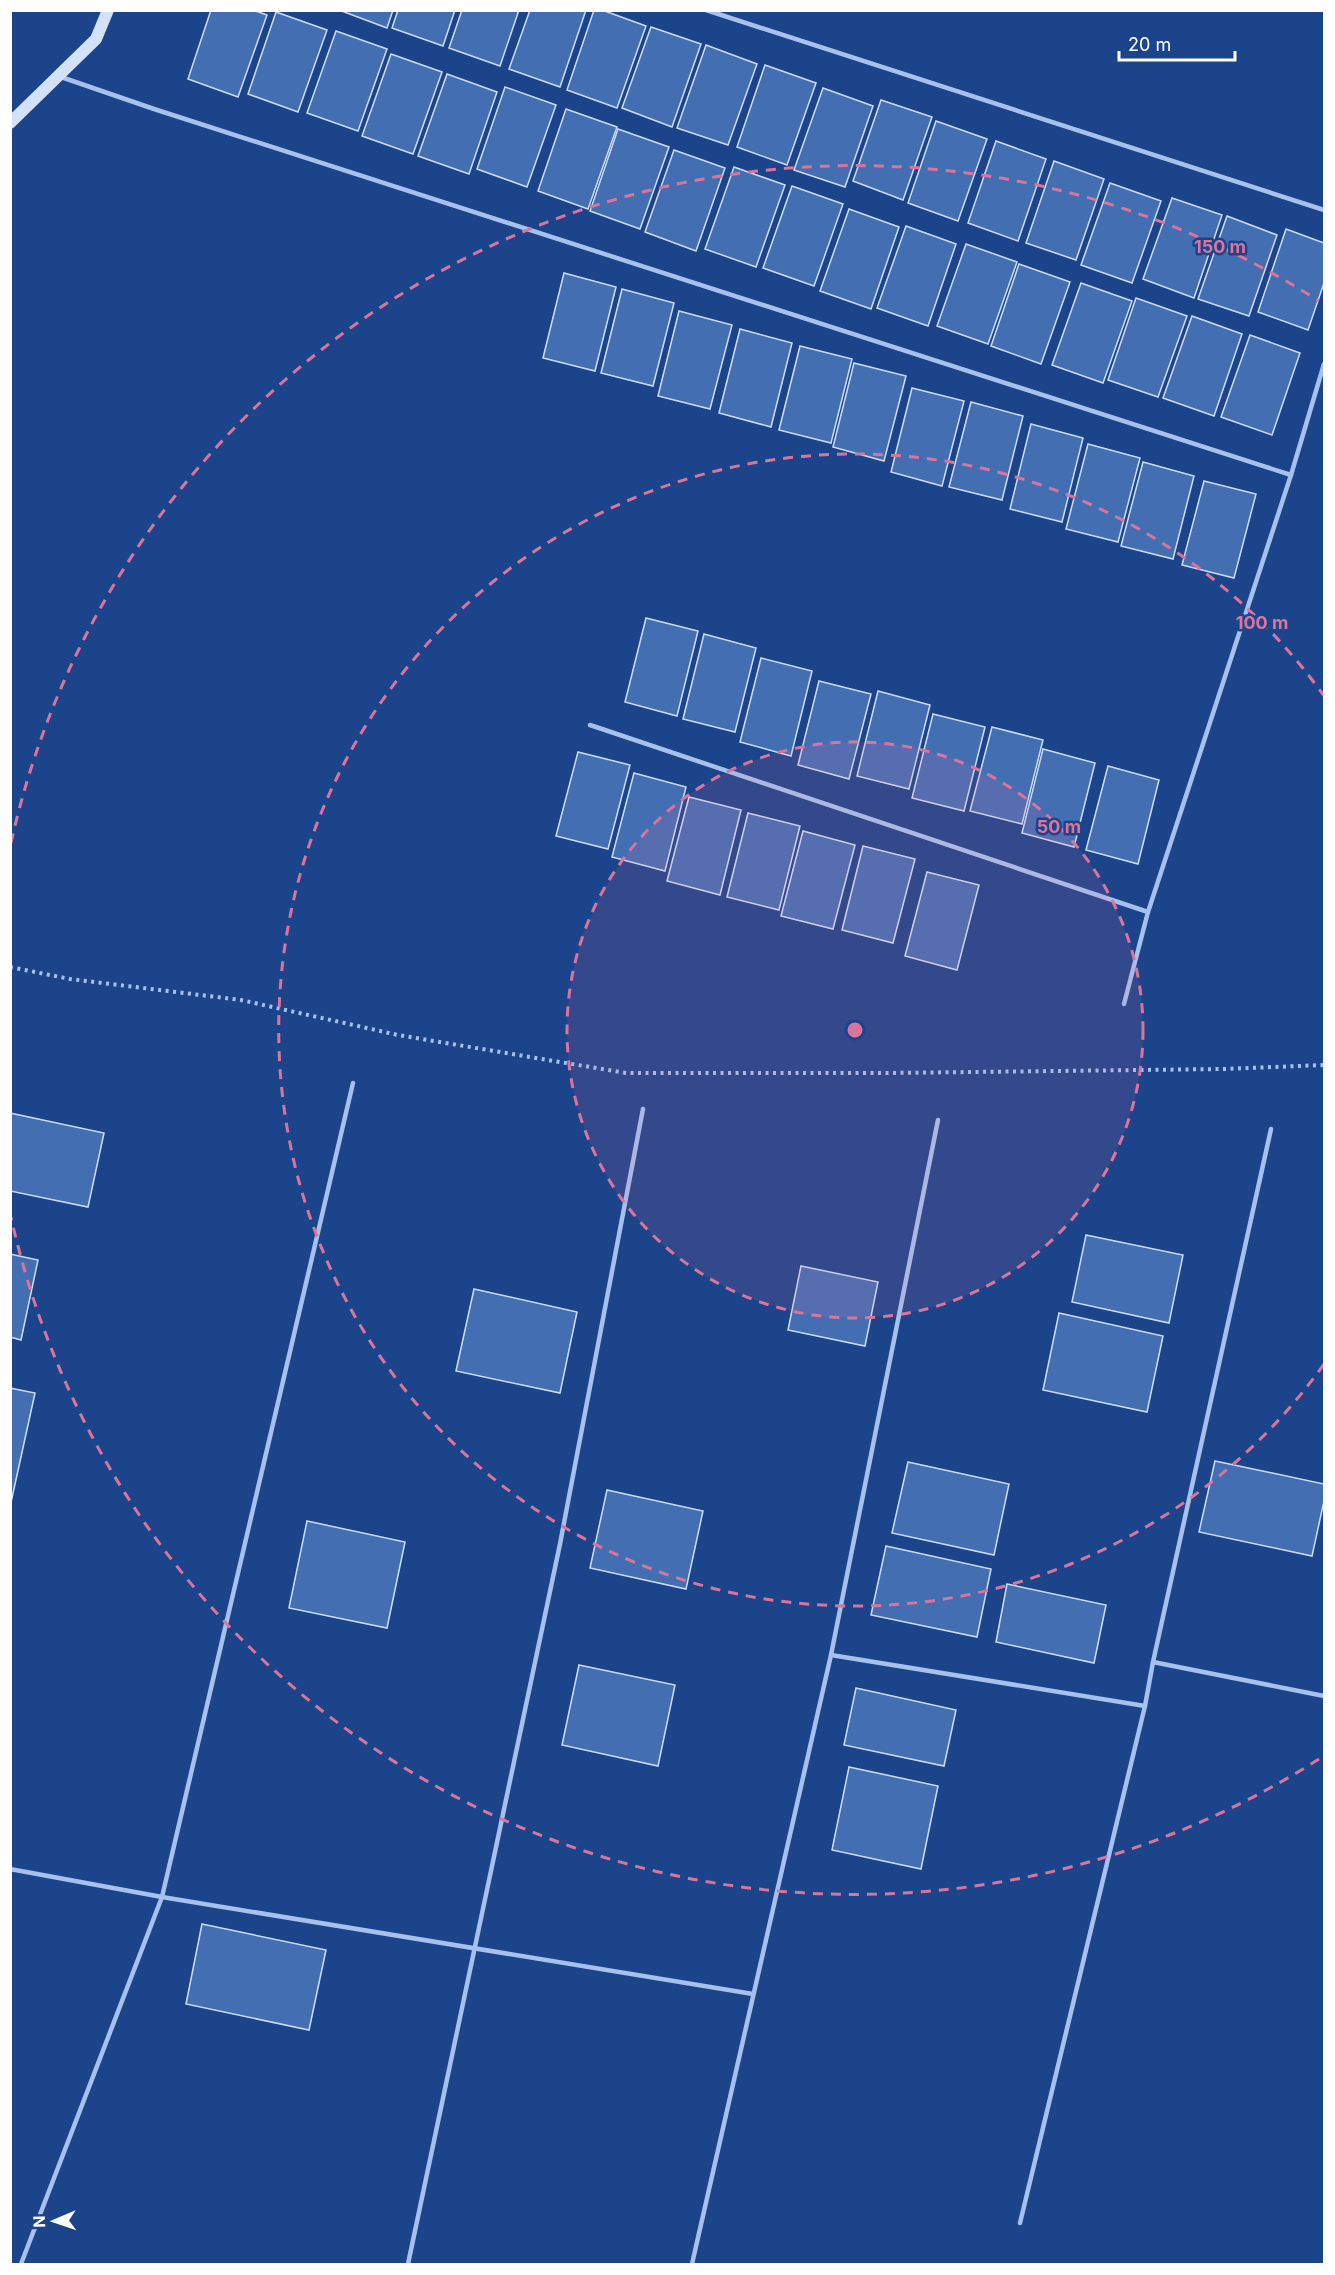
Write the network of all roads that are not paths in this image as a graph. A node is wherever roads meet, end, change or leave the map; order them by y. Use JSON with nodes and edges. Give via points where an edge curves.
{"nodes":[{"id":1,"x":108,"y":10,"type":"edge"},
{"id":2,"x":706,"y":10,"type":"edge"},
{"id":3,"x":59,"y":76,"type":"junction"},
{"id":4,"x":10,"y":123,"type":"edge"},
{"id":5,"x":1324,"y":210,"type":"edge"},
{"id":6,"x":1324,"y":364,"type":"edge"},
{"id":7,"x":1291,"y":475,"type":"junction"},
{"id":8,"x":590,"y":725,"type":"dead end"},
{"id":9,"x":1149,"y":912,"type":"junction"},
{"id":10,"x":1124,"y":1004,"type":"dead end"},
{"id":11,"x":353,"y":1083,"type":"dead end"},
{"id":12,"x":643,"y":1109,"type":"dead end"},
{"id":13,"x":938,"y":1120,"type":"dead end"},
{"id":14,"x":1271,"y":1129,"type":"dead end"},
{"id":15,"x":831,"y":1655,"type":"junction"},
{"id":16,"x":1153,"y":1662,"type":"junction"},
{"id":17,"x":1324,"y":1696,"type":"edge"},
{"id":18,"x":1145,"y":1706,"type":"junction"},
{"id":19,"x":10,"y":1869,"type":"edge"},
{"id":20,"x":162,"y":1897,"type":"junction"},
{"id":21,"x":476,"y":1948,"type":"junction"},
{"id":22,"x":753,"y":1994,"type":"junction"},
{"id":23,"x":1020,"y":2223,"type":"dead end"},
{"id":24,"x":21,"y":2265,"type":"edge"},
{"id":25,"x":408,"y":2265,"type":"edge"},
{"id":26,"x":692,"y":2265,"type":"edge"}],
"edges":[{"from":1,"to":3,"type":"street","via":[[96,39]]},
{"from":2,"to":5,"type":"lane"},
{"from":3,"to":4,"type":"street"},
{"from":3,"to":7,"type":"lane"},
{"from":6,"to":7,"type":"lane"},
{"from":7,"to":9,"type":"lane"},
{"from":8,"to":9,"type":"lane"},
{"from":9,"to":10,"type":"lane"},
{"from":11,"to":20,"type":"lane"},
{"from":12,"to":21,"type":"lane","via":[[560,1544]]},
{"from":13,"to":15,"type":"lane"},
{"from":14,"to":16,"type":"lane"},
{"from":15,"to":18,"type":"lane"},
{"from":15,"to":22,"type":"lane"},
{"from":16,"to":17,"type":"lane"},
{"from":16,"to":18,"type":"lane"},
{"from":18,"to":23,"type":"lane"},
{"from":19,"to":20,"type":"lane"},
{"from":20,"to":21,"type":"lane"},
{"from":20,"to":24,"type":"lane"},
{"from":21,"to":22,"type":"lane"},
{"from":21,"to":25,"type":"lane"},
{"from":22,"to":26,"type":"lane"}]}
